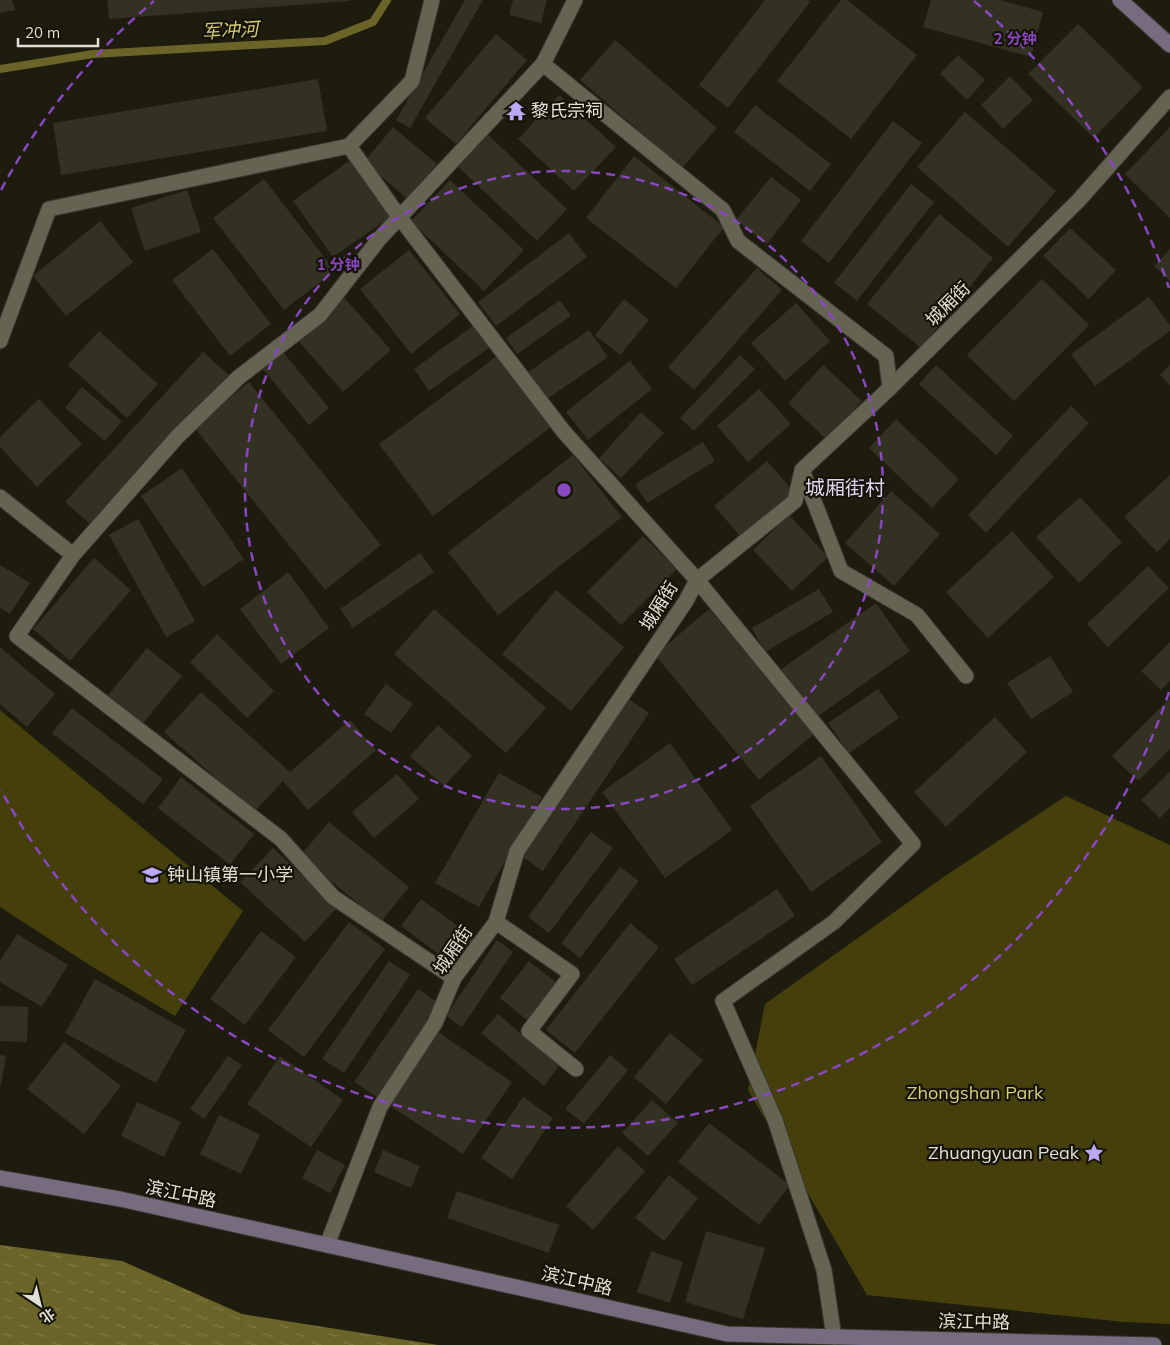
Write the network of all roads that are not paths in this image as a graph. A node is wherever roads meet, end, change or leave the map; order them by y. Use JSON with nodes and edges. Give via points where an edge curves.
{"nodes":[{"id":1,"x":432,"y":0,"type":"edge"},
{"id":2,"x":575,"y":0,"type":"edge"},
{"id":3,"x":1120,"y":0,"type":"edge"},
{"id":4,"x":1170,"y":44,"type":"edge"},
{"id":5,"x":543,"y":64,"type":"junction"},
{"id":6,"x":1170,"y":97,"type":"edge"},
{"id":7,"x":349,"y":146,"type":"junction"},
{"id":8,"x":400,"y":218,"type":"junction"},
{"id":9,"x":0,"y":341,"type":"edge"},
{"id":10,"x":890,"y":388,"type":"junction"},
{"id":11,"x":802,"y":470,"type":"junction"},
{"id":12,"x":0,"y":497,"type":"edge"},
{"id":13,"x":73,"y":555,"type":"junction"},
{"id":14,"x":697,"y":580,"type":"junction"},
{"id":15,"x":966,"y":676,"type":"dead end"},
{"id":16,"x":496,"y":922,"type":"junction"},
{"id":17,"x":454,"y":978,"type":"junction"},
{"id":18,"x":576,"y":1068,"type":"dead end"},
{"id":19,"x":0,"y":1178,"type":"edge"},
{"id":20,"x":327,"y":1245,"type":"junction"},
{"id":21,"x":834,"y":1337,"type":"junction"},
{"id":22,"x":1154,"y":1345,"type":"edge"}],
"edges":[{"from":1,"to":7,"type":"lane","via":[[412,81]]},
{"from":2,"to":5,"type":"lane"},
{"from":3,"to":4,"type":"street"},
{"from":5,"to":8,"type":"lane"},
{"from":5,"to":10,"type":"lane","via":[[723,210],[738,241],[886,356]]},
{"from":6,"to":10,"type":"lane","name":"城厢街","via":[[1079,200]]},
{"from":7,"to":8,"type":"lane"},
{"from":7,"to":9,"type":"lane","via":[[49,209]]},
{"from":8,"to":13,"type":"lane","via":[[380,238],[320,315],[239,377],[198,416]]},
{"from":8,"to":14,"type":"lane","via":[[564,432]]},
{"from":10,"to":11,"type":"lane","name":"城厢街"},
{"from":11,"to":14,"type":"lane","name":"城厢街","via":[[795,501]]},
{"from":11,"to":15,"type":"lane","via":[[841,571],[917,615]]},
{"from":12,"to":13,"type":"lane"},
{"from":13,"to":17,"type":"lane","via":[[17,636],[281,839],[334,897]]},
{"from":14,"to":16,"type":"lane","name":"城厢街","via":[[517,851]]},
{"from":14,"to":21,"type":"lane","via":[[913,844],[834,922],[723,1001],[778,1130],[824,1270]]},
{"from":16,"to":17,"type":"lane","name":"城厢街"},
{"from":16,"to":18,"type":"lane","via":[[572,974],[529,1031]]},
{"from":17,"to":20,"type":"lane","name":"城厢街","via":[[436,1023],[380,1107]]},
{"from":19,"to":20,"type":"street","name":"滨江中路","via":[[120,1200]]},
{"from":20,"to":21,"type":"street","name":"滨江中路","via":[[727,1334]]},
{"from":21,"to":22,"type":"street","name":"滨江中路"}]}
